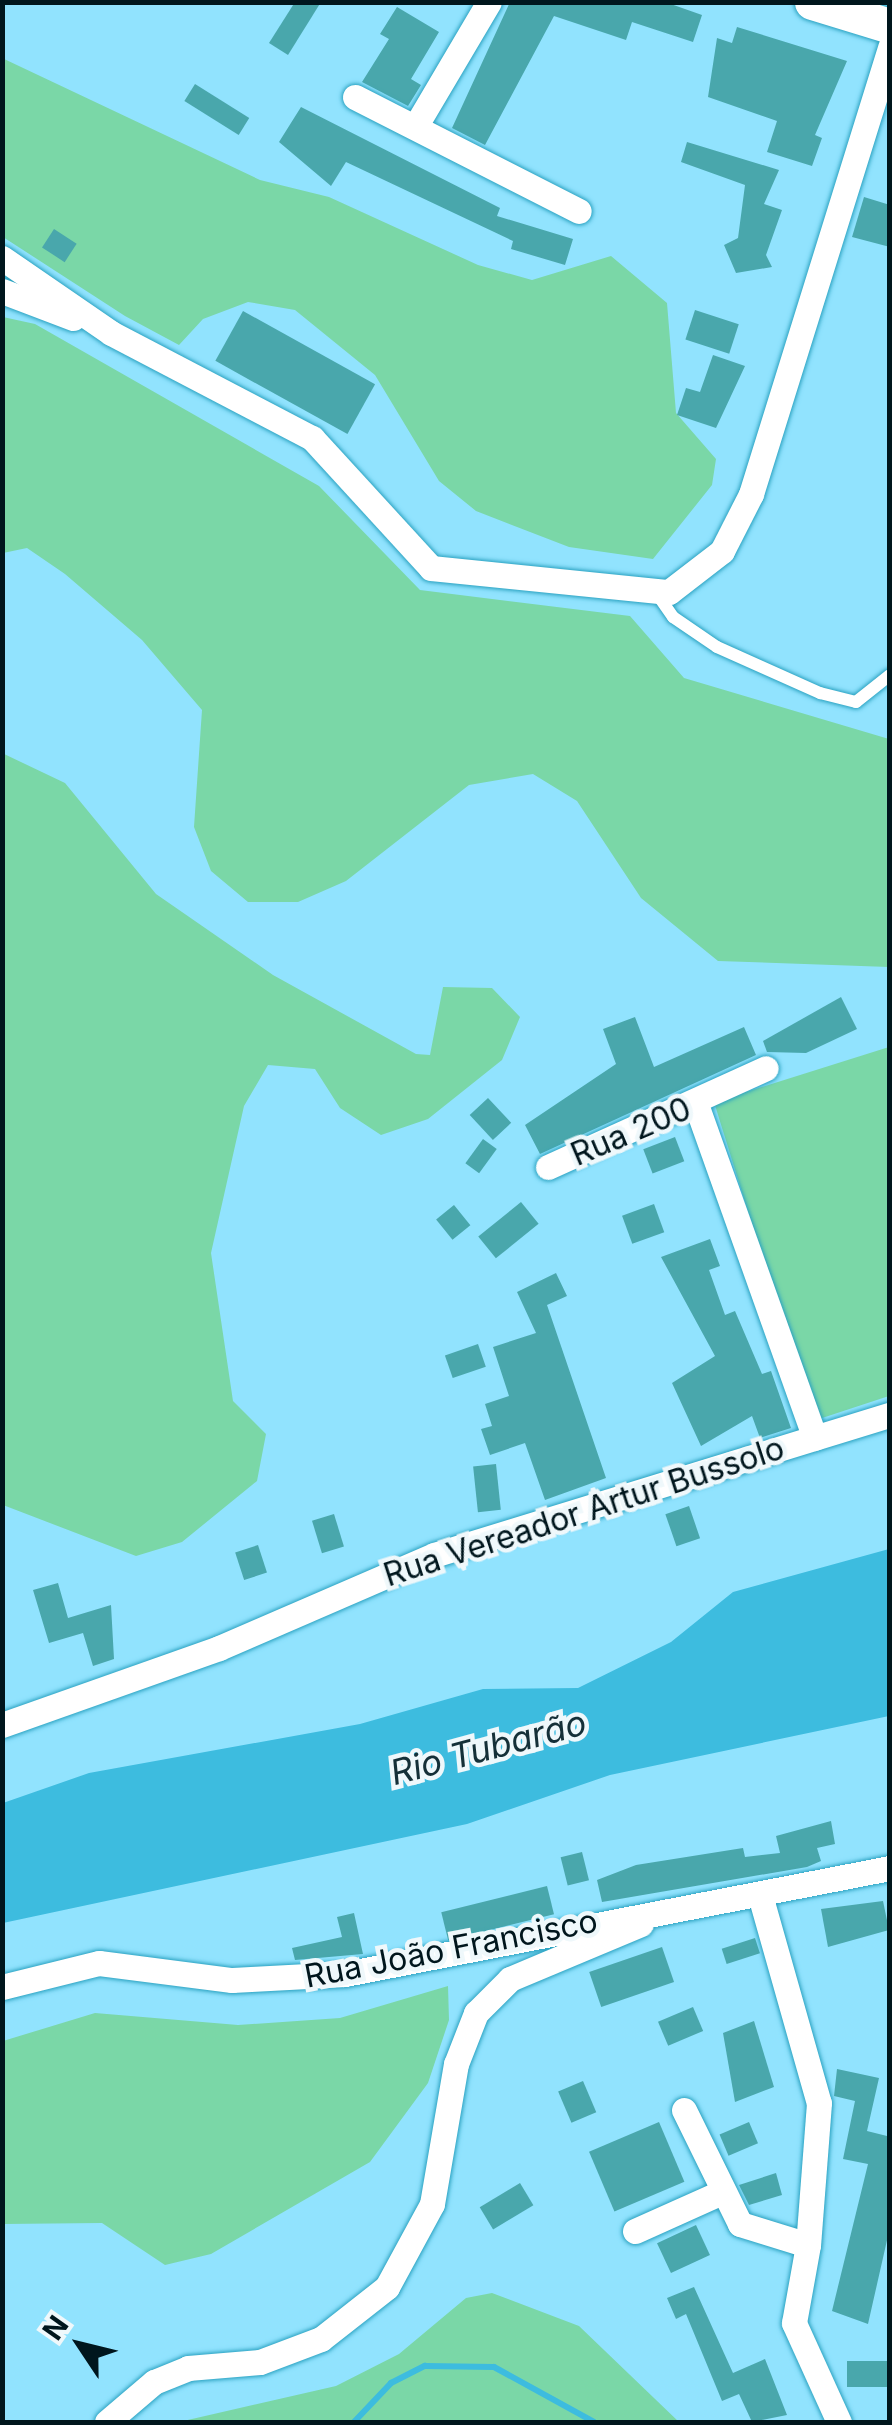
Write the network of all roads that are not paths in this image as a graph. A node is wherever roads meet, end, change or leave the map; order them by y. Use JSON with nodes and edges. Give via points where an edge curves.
{"nodes":[{"id":1,"x":488,"y":2,"type":"edge"},
{"id":2,"x":812,"y":2,"type":"edge"},
{"id":3,"x":890,"y":26,"type":"edge"},
{"id":4,"x":890,"y":47,"type":"edge"},
{"id":5,"x":355,"y":97,"type":"dead end"},
{"id":6,"x":415,"y":127,"type":"junction"},
{"id":7,"x":579,"y":210,"type":"dead end"},
{"id":8,"x":2,"y":258,"type":"edge"},
{"id":9,"x":2,"y":291,"type":"edge"},
{"id":10,"x":112,"y":333,"type":"junction"},
{"id":11,"x":657,"y":594,"type":"junction"},
{"id":12,"x":890,"y":676,"type":"edge"},
{"id":13,"x":766,"y":1068,"type":"dead end"},
{"id":14,"x":697,"y":1108,"type":"junction"},
{"id":15,"x":548,"y":1167,"type":"dead end"},
{"id":16,"x":890,"y":1415,"type":"edge"},
{"id":17,"x":815,"y":1438,"type":"junction"},
{"id":18,"x":2,"y":1726,"type":"edge"},
{"id":19,"x":890,"y":1868,"type":"edge"},
{"id":20,"x":760,"y":1896,"type":"junction"},
{"id":21,"x":664,"y":1914,"type":"junction"},
{"id":22,"x":2,"y":1987,"type":"edge"},
{"id":23,"x":684,"y":2110,"type":"dead end"},
{"id":24,"x":722,"y":2192,"type":"junction"},
{"id":25,"x":635,"y":2230,"type":"dead end"},
{"id":26,"x":808,"y":2245,"type":"junction"},
{"id":27,"x":108,"y":2422,"type":"edge"},
{"id":28,"x":839,"y":2422,"type":"edge"}],
"edges":[{"from":1,"to":6,"type":"street"},
{"from":2,"to":3,"type":"street"},
{"from":4,"to":11,"type":"street","via":[[736,529],[700,572]]},
{"from":5,"to":6,"type":"street"},
{"from":6,"to":7,"type":"street"},
{"from":8,"to":10,"type":"street"},
{"from":9,"to":10,"type":"street"},
{"from":10,"to":11,"type":"street","via":[[312,438],[431,568]]},
{"from":11,"to":12,"type":"lane","via":[[673,617],[717,647],[820,693],[856,702]]},
{"from":13,"to":14,"type":"street","name":"Rua 200"},
{"from":14,"to":15,"type":"street","name":"Rua 200"},
{"from":14,"to":17,"type":"street"},
{"from":16,"to":17,"type":"street","name":"Rua Vereador Artur Bussolo"},
{"from":17,"to":18,"type":"street","name":"Rua Vereador Artur Bussolo","via":[[434,1554],[219,1648]]},
{"from":19,"to":20,"type":"street"},
{"from":20,"to":21,"type":"street"},
{"from":20,"to":26,"type":"street","via":[[819,2104]]},
{"from":21,"to":22,"type":"street","name":"Rua João Francisco","via":[[325,1976],[232,1980],[99,1963]]},
{"from":21,"to":27,"type":"street","via":[[491,1992],[456,2064],[421,2236],[360,2312],[292,2352],[154,2382]]},
{"from":23,"to":24,"type":"street"},
{"from":24,"to":25,"type":"street"},
{"from":24,"to":26,"type":"street","via":[[740,2224]]},
{"from":26,"to":28,"type":"street","via":[[794,2323]]}]}
